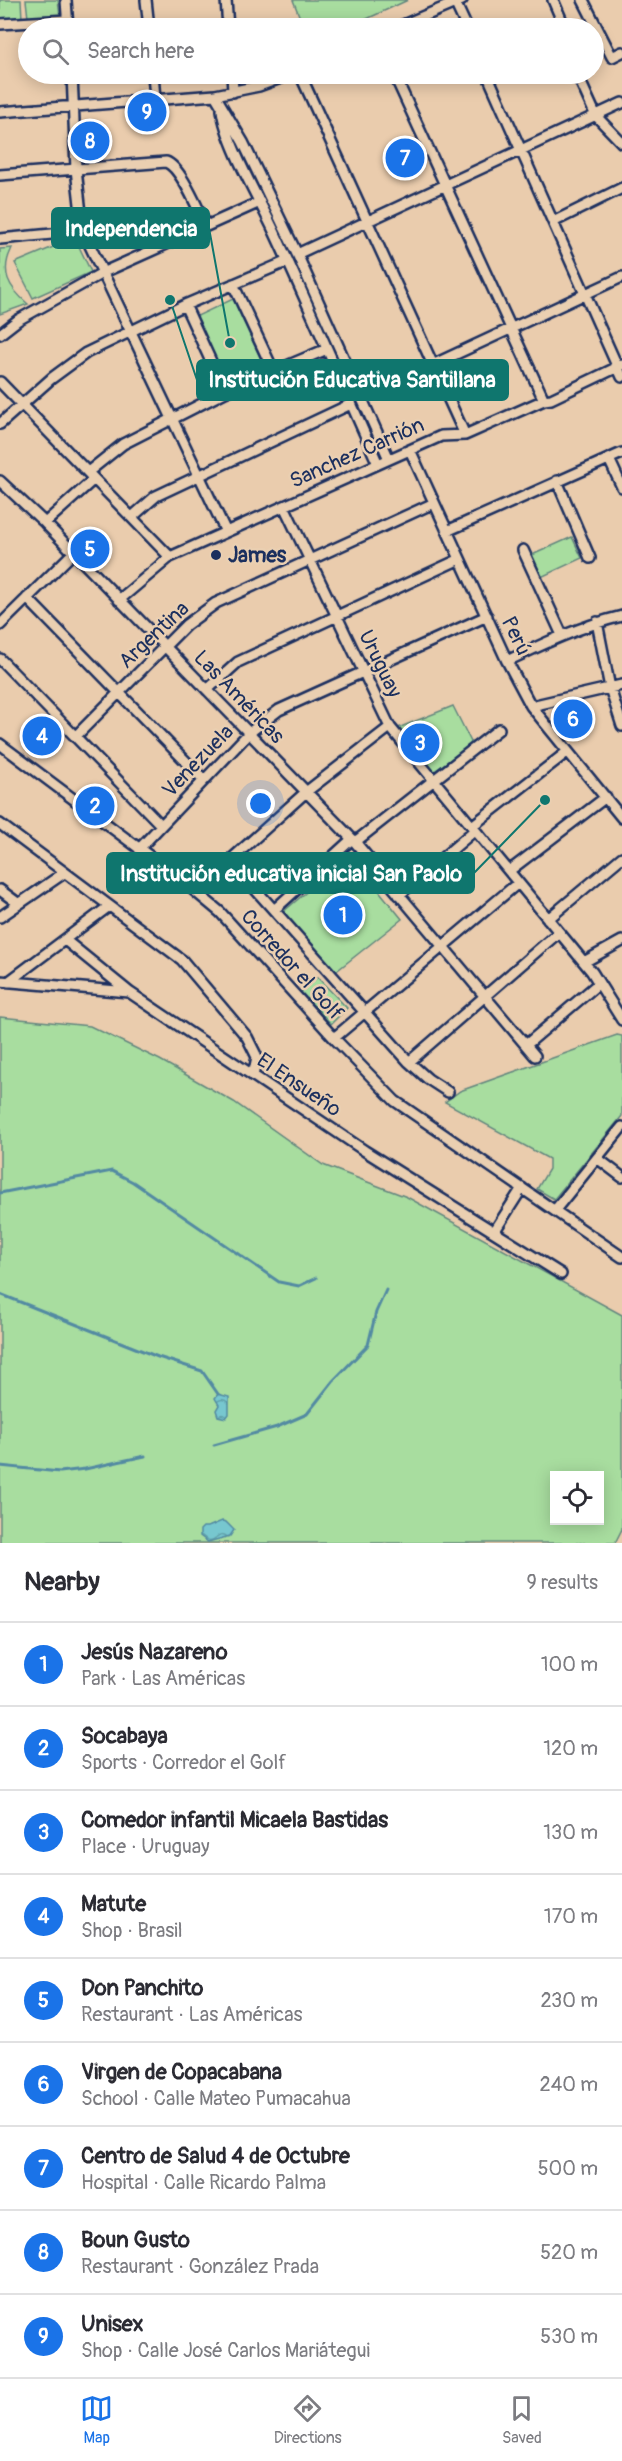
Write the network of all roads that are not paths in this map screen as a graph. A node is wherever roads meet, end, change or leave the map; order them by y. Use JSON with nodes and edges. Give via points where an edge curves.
{"nodes":[{"id":1,"x":66,"y":0,"type":"edge"},
{"id":2,"x":146,"y":0,"type":"edge"},
{"id":3,"x":226,"y":0,"type":"edge"},
{"id":4,"x":553,"y":0,"type":"edge"},
{"id":5,"x":583,"y":0,"type":"edge"},
{"id":6,"x":457,"y":1,"type":"edge"},
{"id":7,"x":67,"y":18,"type":"edge"},
{"id":8,"x":148,"y":18,"type":"edge"},
{"id":9,"x":227,"y":18,"type":"edge"},
{"id":10,"x":419,"y":18,"type":"edge"},
{"id":11,"x":463,"y":18,"type":"edge"},
{"id":12,"x":561,"y":18,"type":"edge"},
{"id":13,"x":592,"y":18,"type":"edge"},
{"id":14,"x":0,"y":24,"type":"edge"},
{"id":15,"x":18,"y":24,"type":"edge"},
{"id":16,"x":604,"y":41,"type":"edge"},
{"id":17,"x":622,"y":52,"type":"edge"},
{"id":18,"x":73,"y":84,"type":"edge"},
{"id":19,"x":154,"y":84,"type":"edge"},
{"id":20,"x":233,"y":84,"type":"edge"},
{"id":21,"x":264,"y":84,"type":"edge"},
{"id":22,"x":305,"y":84,"type":"edge"},
{"id":23,"x":399,"y":84,"type":"edge"},
{"id":24,"x":491,"y":84,"type":"edge"},
{"id":25,"x":582,"y":84,"type":"edge"},
{"id":26,"x":233,"y":92,"type":"junction"},
{"id":27,"x":215,"y":95,"type":"junction"},
{"id":28,"x":155,"y":99,"type":"junction"},
{"id":29,"x":622,"y":103,"type":"edge"},
{"id":30,"x":74,"y":106,"type":"junction"},
{"id":31,"x":221,"y":108,"type":"junction"},
{"id":32,"x":0,"y":112,"type":"edge"},
{"id":33,"x":596,"y":116,"type":"junction"},
{"id":34,"x":622,"y":143,"type":"edge"},
{"id":35,"x":521,"y":150,"type":"junction"},
{"id":36,"x":76,"y":169,"type":"junction"},
{"id":37,"x":0,"y":175,"type":"edge"},
{"id":38,"x":445,"y":185,"type":"junction"},
{"id":39,"x":622,"y":188,"type":"edge"},
{"id":40,"x":260,"y":202,"type":"junction"},
{"id":41,"x":367,"y":221,"type":"junction"},
{"id":42,"x":553,"y":222,"type":"junction"},
{"id":43,"x":207,"y":225,"type":"junction"},
{"id":44,"x":83,"y":231,"type":"junction"},
{"id":45,"x":0,"y":238,"type":"edge"},
{"id":46,"x":297,"y":254,"type":"junction"},
{"id":47,"x":288,"y":261,"type":"junction"},
{"id":48,"x":104,"y":272,"type":"junction"},
{"id":49,"x":622,"y":277,"type":"edge"},
{"id":50,"x":233,"y":284,"type":"junction"},
{"id":51,"x":585,"y":294,"type":"junction"},
{"id":52,"x":185,"y":304,"type":"junction"},
{"id":53,"x":511,"y":328,"type":"junction"},
{"id":54,"x":131,"y":329,"type":"junction"},
{"id":55,"x":0,"y":334,"type":"edge"},
{"id":56,"x":327,"y":349,"type":"junction"},
{"id":57,"x":433,"y":365,"type":"junction"},
{"id":58,"x":620,"y":366,"type":"edge"},
{"id":59,"x":273,"y":370,"type":"junction"},
{"id":60,"x":622,"y":377,"type":"edge"},
{"id":61,"x":0,"y":382,"type":"edge"},
{"id":62,"x":225,"y":392,"type":"junction"},
{"id":63,"x":361,"y":398,"type":"junction"},
{"id":64,"x":544,"y":400,"type":"junction"},
{"id":65,"x":21,"y":404,"type":"junction"},
{"id":66,"x":351,"y":404,"type":"junction"},
{"id":67,"x":173,"y":419,"type":"junction"},
{"id":68,"x":0,"y":424,"type":"edge"},
{"id":69,"x":465,"y":435,"type":"junction"},
{"id":70,"x":410,"y":450,"type":"junction"},
{"id":71,"x":622,"y":453,"type":"edge"},
{"id":72,"x":389,"y":459,"type":"junction"},
{"id":73,"x":609,"y":459,"type":"junction"},
{"id":74,"x":378,"y":464,"type":"junction"},
{"id":75,"x":91,"y":476,"type":"junction"},
{"id":76,"x":199,"y":476,"type":"junction"},
{"id":77,"x":0,"y":481,"type":"edge"},
{"id":78,"x":557,"y":481,"type":"junction"},
{"id":79,"x":622,"y":487,"type":"edge"},
{"id":80,"x":434,"y":503,"type":"junction"},
{"id":81,"x":284,"y":506,"type":"junction"},
{"id":82,"x":132,"y":517,"type":"junction"},
{"id":83,"x":45,"y":524,"type":"junction"},
{"id":84,"x":447,"y":531,"type":"junction"},
{"id":85,"x":226,"y":532,"type":"junction"},
{"id":86,"x":523,"y":550,"type":"dead end"},
{"id":87,"x":73,"y":553,"type":"junction"},
{"id":88,"x":170,"y":557,"type":"junction"},
{"id":89,"x":590,"y":558,"type":"dead end"},
{"id":90,"x":460,"y":559,"type":"junction"},
{"id":91,"x":310,"y":560,"type":"junction"},
{"id":92,"x":27,"y":598,"type":"junction"},
{"id":93,"x":119,"y":600,"type":"junction"},
{"id":94,"x":337,"y":616,"type":"junction"},
{"id":95,"x":486,"y":616,"type":"junction"},
{"id":96,"x":622,"y":616,"type":"edge"},
{"id":97,"x":597,"y":622,"type":"junction"},
{"id":98,"x":0,"y":625,"type":"edge"},
{"id":99,"x":562,"y":635,"type":"junction"},
{"id":100,"x":164,"y":647,"type":"junction"},
{"id":101,"x":0,"y":659,"type":"edge"},
{"id":102,"x":507,"y":661,"type":"junction"},
{"id":103,"x":363,"y":672,"type":"junction"},
{"id":104,"x":622,"y":685,"type":"edge"},
{"id":105,"x":610,"y":688,"type":"junction"},
{"id":106,"x":207,"y":690,"type":"junction"},
{"id":107,"x":119,"y":692,"type":"junction"},
{"id":108,"x":531,"y":706,"type":"junction"},
{"id":109,"x":622,"y":726,"type":"edge"},
{"id":110,"x":390,"y":727,"type":"junction"},
{"id":111,"x":499,"y":729,"type":"dead end"},
{"id":112,"x":249,"y":733,"type":"junction"},
{"id":113,"x":75,"y":737,"type":"junction"},
{"id":114,"x":0,"y":744,"type":"edge"},
{"id":115,"x":567,"y":752,"type":"junction"},
{"id":116,"x":204,"y":780,"type":"junction"},
{"id":117,"x":434,"y":780,"type":"junction"},
{"id":118,"x":306,"y":792,"type":"junction"},
{"id":119,"x":606,"y":797,"type":"junction"},
{"id":120,"x":622,"y":818,"type":"edge"},
{"id":121,"x":0,"y":824,"type":"edge"},
{"id":122,"x":161,"y":825,"type":"junction"},
{"id":123,"x":473,"y":828,"type":"junction"},
{"id":124,"x":353,"y":841,"type":"junction"},
{"id":125,"x":139,"y":849,"type":"junction"},
{"id":126,"x":622,"y":857,"type":"edge"},
{"id":127,"x":224,"y":864,"type":"junction"},
{"id":128,"x":509,"y":871,"type":"junction"},
{"id":129,"x":64,"y":873,"type":"junction"},
{"id":130,"x":518,"y":883,"type":"junction"},
{"id":131,"x":0,"y":890,"type":"edge"},
{"id":132,"x":196,"y":891,"type":"junction"},
{"id":133,"x":399,"y":894,"type":"junction"},
{"id":134,"x":19,"y":904,"type":"junction"},
{"id":135,"x":108,"y":907,"type":"junction"},
{"id":136,"x":274,"y":909,"type":"junction"},
{"id":137,"x":0,"y":917,"type":"edge"},
{"id":138,"x":548,"y":919,"type":"junction"},
{"id":139,"x":559,"y":932,"type":"junction"},
{"id":140,"x":65,"y":940,"type":"junction"},
{"id":141,"x":622,"y":941,"type":"edge"},
{"id":142,"x":443,"y":947,"type":"junction"},
{"id":143,"x":584,"y":962,"type":"junction"},
{"id":144,"x":4,"y":982,"type":"edge"},
{"id":145,"x":599,"y":983,"type":"junction"},
{"id":146,"x":129,"y":992,"type":"junction"},
{"id":147,"x":485,"y":996,"type":"junction"},
{"id":148,"x":619,"y":1010,"type":"edge"},
{"id":149,"x":365,"y":1012,"type":"junction"},
{"id":150,"x":622,"y":1020,"type":"edge"},
{"id":151,"x":334,"y":1038,"type":"junction"},
{"id":152,"x":526,"y":1045,"type":"junction"},
{"id":153,"x":535,"y":1056,"type":"dead end"},
{"id":154,"x":409,"y":1062,"type":"junction"},
{"id":155,"x":253,"y":1076,"type":"junction"},
{"id":156,"x":448,"y":1092,"type":"dead end"},
{"id":157,"x":622,"y":1127,"type":"edge"},
{"id":158,"x":597,"y":1158,"type":"junction"},
{"id":159,"x":622,"y":1177,"type":"edge"},
{"id":160,"x":522,"y":1188,"type":"junction"},
{"id":161,"x":555,"y":1210,"type":"junction"},
{"id":162,"x":494,"y":1232,"type":"junction"},
{"id":163,"x":622,"y":1257,"type":"edge"},
{"id":164,"x":561,"y":1274,"type":"dead end"}],
"edges":[{"from":1,"to":7,"type":"street"},
{"from":2,"to":8,"type":"street"},
{"from":3,"to":9,"type":"street"},
{"from":4,"to":12,"type":"street"},
{"from":5,"to":13,"type":"street"},
{"from":6,"to":10,"type":"street"},
{"from":6,"to":11,"type":"street"},
{"from":14,"to":15,"type":"street"},
{"from":16,"to":17,"type":"street","via":[[612,57]]},
{"from":18,"to":30,"type":"street"},
{"from":19,"to":28,"type":"street"},
{"from":20,"to":26,"type":"street"},
{"from":21,"to":26,"type":"street"},
{"from":22,"to":41,"type":"street"},
{"from":23,"to":38,"type":"street"},
{"from":24,"to":35,"type":"street"},
{"from":25,"to":33,"type":"street"},
{"from":26,"to":27,"type":"street"},
{"from":27,"to":28,"type":"street"},
{"from":27,"to":31,"type":"street"},
{"from":28,"to":30,"type":"street"},
{"from":29,"to":33,"type":"street"},
{"from":30,"to":32,"type":"street"},
{"from":30,"to":36,"type":"street"},
{"from":31,"to":40,"type":"street","via":[[223,122]]},
{"from":31,"to":46,"type":"street","via":[[243,142]]},
{"from":33,"to":34,"type":"street"},
{"from":33,"to":35,"type":"street"},
{"from":35,"to":38,"type":"street"},
{"from":35,"to":42,"type":"street"},
{"from":36,"to":37,"type":"street"},
{"from":36,"to":43,"type":"street","via":[[172,164]]},
{"from":36,"to":44,"type":"street"},
{"from":38,"to":41,"type":"street"},
{"from":38,"to":53,"type":"street"},
{"from":39,"to":42,"type":"street"},
{"from":40,"to":43,"type":"street"},
{"from":40,"to":47,"type":"street"},
{"from":41,"to":46,"type":"street"},
{"from":41,"to":57,"type":"street"},
{"from":42,"to":51,"type":"street"},
{"from":43,"to":48,"type":"street"},
{"from":44,"to":45,"type":"street"},
{"from":44,"to":48,"type":"street"},
{"from":46,"to":63,"type":"street"},
{"from":47,"to":50,"type":"street"},
{"from":47,"to":56,"type":"street"},
{"from":48,"to":54,"type":"street"},
{"from":48,"to":55,"type":"street"},
{"from":49,"to":51,"type":"street"},
{"from":50,"to":52,"type":"street"},
{"from":50,"to":59,"type":"street"},
{"from":51,"to":53,"type":"street"},
{"from":51,"to":58,"type":"street"},
{"from":52,"to":54,"type":"street"},
{"from":52,"to":62,"type":"street"},
{"from":53,"to":57,"type":"street"},
{"from":53,"to":64,"type":"street"},
{"from":54,"to":65,"type":"street","via":[[86,353]]},
{"from":54,"to":67,"type":"street"},
{"from":56,"to":59,"type":"street"},
{"from":56,"to":66,"type":"street"},
{"from":57,"to":63,"type":"street"},
{"from":57,"to":69,"type":"street"},
{"from":58,"to":60,"type":"street"},
{"from":58,"to":64,"type":"street","name":"Sanchez Carrión"},
{"from":59,"to":62,"type":"street"},
{"from":61,"to":65,"type":"street"},
{"from":62,"to":67,"type":"street"},
{"from":63,"to":72,"type":"street"},
{"from":64,"to":69,"type":"street","name":"Sanchez Carrión"},
{"from":65,"to":68,"type":"street"},
{"from":65,"to":75,"type":"street"},
{"from":66,"to":74,"type":"street"},
{"from":66,"to":76,"type":"street"},
{"from":67,"to":75,"type":"street","via":[[123,444]]},
{"from":67,"to":76,"type":"street"},
{"from":69,"to":70,"type":"street","name":"Sanchez Carrión","via":[[441,436]]},
{"from":70,"to":72,"type":"street","name":"Sanchez Carrión"},
{"from":70,"to":80,"type":"street","name":"Perú"},
{"from":71,"to":73,"type":"street"},
{"from":72,"to":74,"type":"street","name":"Sanchez Carrión"},
{"from":73,"to":78,"type":"street"},
{"from":73,"to":79,"type":"street"},
{"from":74,"to":81,"type":"street","name":"Sanchez Carrión"},
{"from":75,"to":82,"type":"street"},
{"from":75,"to":83,"type":"street"},
{"from":76,"to":82,"type":"street","via":[[156,496]]},
{"from":76,"to":85,"type":"street"},
{"from":77,"to":83,"type":"street","name":"Las Américas"},
{"from":78,"to":84,"type":"street"},
{"from":78,"to":89,"type":"street"},
{"from":80,"to":84,"type":"street","name":"Perú"},
{"from":80,"to":91,"type":"street","name":"Argentina"},
{"from":81,"to":85,"type":"street","name":"Sanchez Carrión"},
{"from":81,"to":91,"type":"street","name":"Uruguay"},
{"from":82,"to":88,"type":"street"},
{"from":83,"to":87,"type":"street","name":"Las Américas"},
{"from":84,"to":90,"type":"street","name":"Perú"},
{"from":85,"to":88,"type":"street","name":"Sanchez Carrión"},
{"from":86,"to":99,"type":"street"},
{"from":87,"to":92,"type":"street"},
{"from":87,"to":93,"type":"street","name":"Las Américas"},
{"from":88,"to":93,"type":"street","name":"Sanchez Carrión"},
{"from":90,"to":94,"type":"street"},
{"from":90,"to":95,"type":"street","name":"Perú"},
{"from":91,"to":94,"type":"street","name":"Uruguay"},
{"from":91,"to":100,"type":"street","name":"Argentina","via":[[216,603]]},
{"from":92,"to":98,"type":"street"},
{"from":92,"to":107,"type":"street"},
{"from":93,"to":100,"type":"street","name":"Las Américas"},
{"from":94,"to":103,"type":"street","name":"Uruguay"},
{"from":94,"to":106,"type":"street","via":[[238,662]]},
{"from":95,"to":102,"type":"street","name":"Perú"},
{"from":95,"to":103,"type":"street","name":"Venezuela"},
{"from":96,"to":97,"type":"street"},
{"from":97,"to":99,"type":"street"},
{"from":97,"to":105,"type":"street"},
{"from":99,"to":102,"type":"street"},
{"from":100,"to":106,"type":"street","name":"Las Américas"},
{"from":100,"to":107,"type":"street","name":"Argentina"},
{"from":101,"to":113,"type":"street"},
{"from":102,"to":108,"type":"street","name":"Perú"},
{"from":103,"to":110,"type":"street","name":"Uruguay"},
{"from":103,"to":112,"type":"street","name":"Venezuela","via":[[279,710]]},
{"from":104,"to":105,"type":"street"},
{"from":105,"to":108,"type":"street"},
{"from":105,"to":109,"type":"street"},
{"from":106,"to":112,"type":"street","name":"Las Américas"},
{"from":107,"to":113,"type":"street","name":"Argentina"},
{"from":107,"to":116,"type":"street"},
{"from":108,"to":115,"type":"street","name":"Perú"},
{"from":110,"to":117,"type":"street","name":"Uruguay"},
{"from":110,"to":118,"type":"street"},
{"from":111,"to":117,"type":"street"},
{"from":112,"to":116,"type":"street","name":"Venezuela"},
{"from":112,"to":118,"type":"street","name":"Las Américas"},
{"from":113,"to":122,"type":"street"},
{"from":114,"to":125,"type":"street","name":"Corredor el Golf"},
{"from":115,"to":119,"type":"street","name":"Perú"},
{"from":115,"to":123,"type":"street"},
{"from":116,"to":122,"type":"street","name":"Venezuela"},
{"from":117,"to":123,"type":"street","name":"Uruguay"},
{"from":117,"to":124,"type":"street"},
{"from":118,"to":124,"type":"street","name":"Las Américas"},
{"from":118,"to":127,"type":"street"},
{"from":119,"to":120,"type":"street","name":"Perú"},
{"from":119,"to":128,"type":"street"},
{"from":121,"to":129,"type":"street"},
{"from":122,"to":125,"type":"street","name":"Venezuela"},
{"from":123,"to":128,"type":"street","name":"Uruguay"},
{"from":123,"to":133,"type":"street"},
{"from":124,"to":133,"type":"street","name":"Las Américas"},
{"from":124,"to":136,"type":"street"},
{"from":125,"to":132,"type":"street","name":"Corredor el Golf"},
{"from":126,"to":138,"type":"street"},
{"from":127,"to":132,"type":"street"},
{"from":127,"to":136,"type":"street","via":[[248,881]]},
{"from":128,"to":130,"type":"street","name":"Uruguay"},
{"from":129,"to":134,"type":"street"},
{"from":129,"to":135,"type":"street"},
{"from":130,"to":138,"type":"street","name":"Uruguay"},
{"from":130,"to":142,"type":"street"},
{"from":131,"to":134,"type":"street"},
{"from":132,"to":151,"type":"street","name":"Corredor el Golf","via":[[220,912]]},
{"from":133,"to":142,"type":"street","name":"Las Américas"},
{"from":134,"to":137,"type":"street"},
{"from":135,"to":140,"type":"street"},
{"from":135,"to":155,"type":"street","via":[[190,969],[247,1037],[257,1057]]},
{"from":136,"to":149,"type":"street"},
{"from":138,"to":139,"type":"street","name":"Uruguay"},
{"from":139,"to":143,"type":"street","name":"Uruguay"},
{"from":139,"to":147,"type":"street"},
{"from":140,"to":144,"type":"street"},
{"from":140,"to":146,"type":"street"},
{"from":141,"to":143,"type":"street"},
{"from":142,"to":147,"type":"street","name":"Las Américas"},
{"from":142,"to":149,"type":"street"},
{"from":143,"to":145,"type":"street","name":"Uruguay"},
{"from":144,"to":146,"type":"street","name":"El Ensueño"},
{"from":145,"to":148,"type":"street","name":"Uruguay"},
{"from":145,"to":152,"type":"street"},
{"from":146,"to":155,"type":"street","name":"El Ensueño"},
{"from":147,"to":152,"type":"street","name":"Las Américas"},
{"from":147,"to":154,"type":"street"},
{"from":148,"to":150,"type":"street","name":"Uruguay"},
{"from":149,"to":151,"type":"street"},
{"from":149,"to":154,"type":"street"},
{"from":151,"to":160,"type":"street","name":"Corredor el Golf","via":[[395,1101]]},
{"from":152,"to":153,"type":"street","name":"Las Américas"},
{"from":154,"to":156,"type":"street"},
{"from":155,"to":162,"type":"street","name":"El Ensueño"},
{"from":157,"to":158,"type":"street"},
{"from":158,"to":159,"type":"street"},
{"from":158,"to":161,"type":"street"},
{"from":160,"to":161,"type":"street","name":"Corredor el Golf"},
{"from":160,"to":162,"type":"street"},
{"from":161,"to":163,"type":"street","name":"Corredor el Golf"},
{"from":162,"to":164,"type":"street","name":"El Ensueño"}]}
